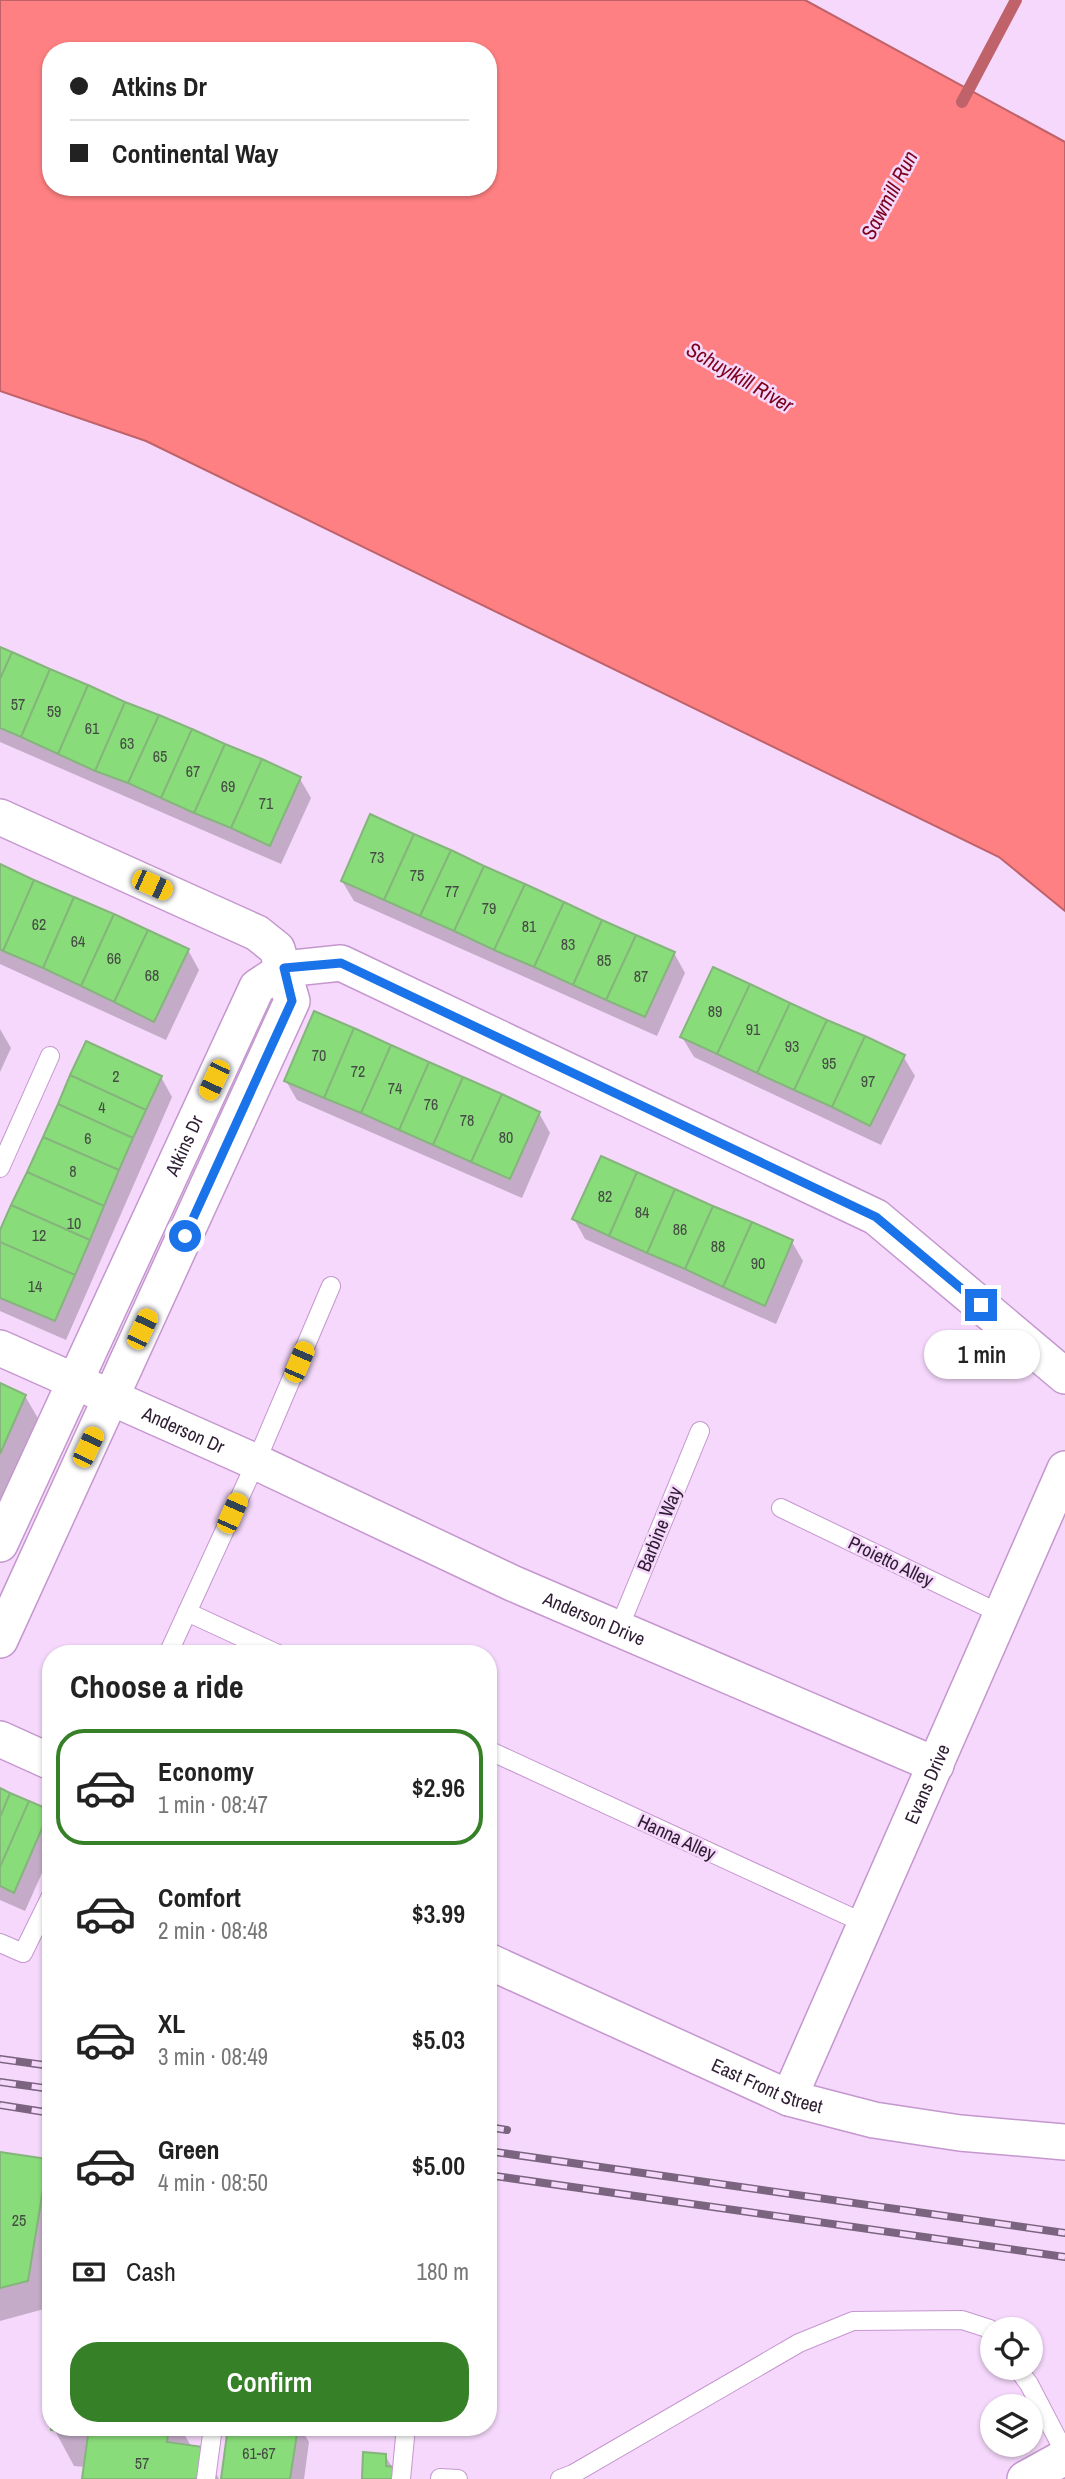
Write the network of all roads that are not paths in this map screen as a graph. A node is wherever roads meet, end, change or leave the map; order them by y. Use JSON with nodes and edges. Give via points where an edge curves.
{"nodes":[{"id":1,"x":0,"y":817,"type":"edge"},
{"id":2,"x":284,"y":968,"type":"junction"},
{"id":3,"x":50,"y":1056,"type":"dead end"},
{"id":4,"x":0,"y":1168,"type":"edge"},
{"id":5,"x":331,"y":1286,"type":"dead end"},
{"id":6,"x":0,"y":1348,"type":"edge"},
{"id":7,"x":1065,"y":1376,"type":"edge"},
{"id":8,"x":75,"y":1381,"type":"junction"},
{"id":9,"x":110,"y":1399,"type":"junction"},
{"id":10,"x":699,"y":1431,"type":"dead end"},
{"id":11,"x":256,"y":1462,"type":"junction"},
{"id":12,"x":1065,"y":1469,"type":"edge"},
{"id":13,"x":781,"y":1508,"type":"dead end"},
{"id":14,"x":0,"y":1544,"type":"edge"},
{"id":15,"x":187,"y":1612,"type":"junction"},
{"id":16,"x":1001,"y":1614,"type":"junction"},
{"id":17,"x":619,"y":1628,"type":"junction"},
{"id":18,"x":0,"y":1640,"type":"edge"},
{"id":19,"x":172,"y":1645,"type":"edge"},
{"id":20,"x":258,"y":1645,"type":"edge"},
{"id":21,"x":0,"y":1739,"type":"edge"},
{"id":22,"x":497,"y":1754,"type":"edge"},
{"id":23,"x":42,"y":1758,"type":"edge"},
{"id":24,"x":936,"y":1765,"type":"junction"},
{"id":25,"x":42,"y":1914,"type":"edge"},
{"id":26,"x":866,"y":1924,"type":"junction"},
{"id":27,"x":0,"y":1943,"type":"edge"},
{"id":28,"x":497,"y":1965,"type":"edge"},
{"id":29,"x":789,"y":2098,"type":"junction"},
{"id":30,"x":1065,"y":2142,"type":"edge"},
{"id":31,"x":980,"y":2326,"type":"edge"},
{"id":32,"x":1026,"y":2380,"type":"edge"},
{"id":33,"x":212,"y":2436,"type":"edge"},
{"id":34,"x":405,"y":2436,"type":"edge"},
{"id":35,"x":1065,"y":2455,"type":"edge"},
{"id":36,"x":206,"y":2479,"type":"edge"},
{"id":37,"x":401,"y":2479,"type":"edge"},
{"id":38,"x":560,"y":2479,"type":"edge"},
{"id":39,"x":1025,"y":2479,"type":"edge"}],
"edges":[{"from":1,"to":2,"type":"street","via":[[257,933],[277,949]]},
{"from":2,"to":7,"type":"street","via":[[341,963],[876,1217]]},
{"from":2,"to":8,"type":"street","name":"Atkins Dr","via":[[257,987]]},
{"from":2,"to":9,"type":"street","name":"Atkins Dr","via":[[292,1001]]},
{"from":3,"to":4,"type":"lane"},
{"from":5,"to":11,"type":"lane"},
{"from":6,"to":8,"type":"street"},
{"from":8,"to":9,"type":"street"},
{"from":8,"to":14,"type":"street","name":"Atkins Dr"},
{"from":9,"to":11,"type":"street","name":"Anderson Dr"},
{"from":9,"to":18,"type":"street","name":"Atkins Dr"},
{"from":10,"to":17,"type":"lane","name":"Barbine Way"},
{"from":11,"to":15,"type":"lane"},
{"from":11,"to":17,"type":"street","name":"Anderson Drive"},
{"from":12,"to":16,"type":"street","name":"Evans Drive"},
{"from":13,"to":16,"type":"lane","name":"Proietto Alley"},
{"from":15,"to":19,"type":"lane"},
{"from":15,"to":20,"type":"lane"},
{"from":16,"to":24,"type":"street","name":"Evans Drive"},
{"from":17,"to":24,"type":"street","name":"Anderson Drive"},
{"from":21,"to":23,"type":"street"},
{"from":22,"to":26,"type":"lane","name":"Hanna Alley"},
{"from":24,"to":26,"type":"street","name":"Evans Drive"},
{"from":25,"to":27,"type":"lane","via":[[23,1953]]},
{"from":26,"to":29,"type":"street","name":"Evans Drive"},
{"from":28,"to":29,"type":"street","name":"East Front Street"},
{"from":29,"to":30,"type":"street","name":"East Front Street","via":[[874,2120]]},
{"from":31,"to":38,"type":"lane","via":[[962,2320],[853,2321],[799,2343]]},
{"from":32,"to":35,"type":"lane"},
{"from":33,"to":36,"type":"lane"},
{"from":34,"to":37,"type":"lane"},
{"from":35,"to":39,"type":"street"}]}
